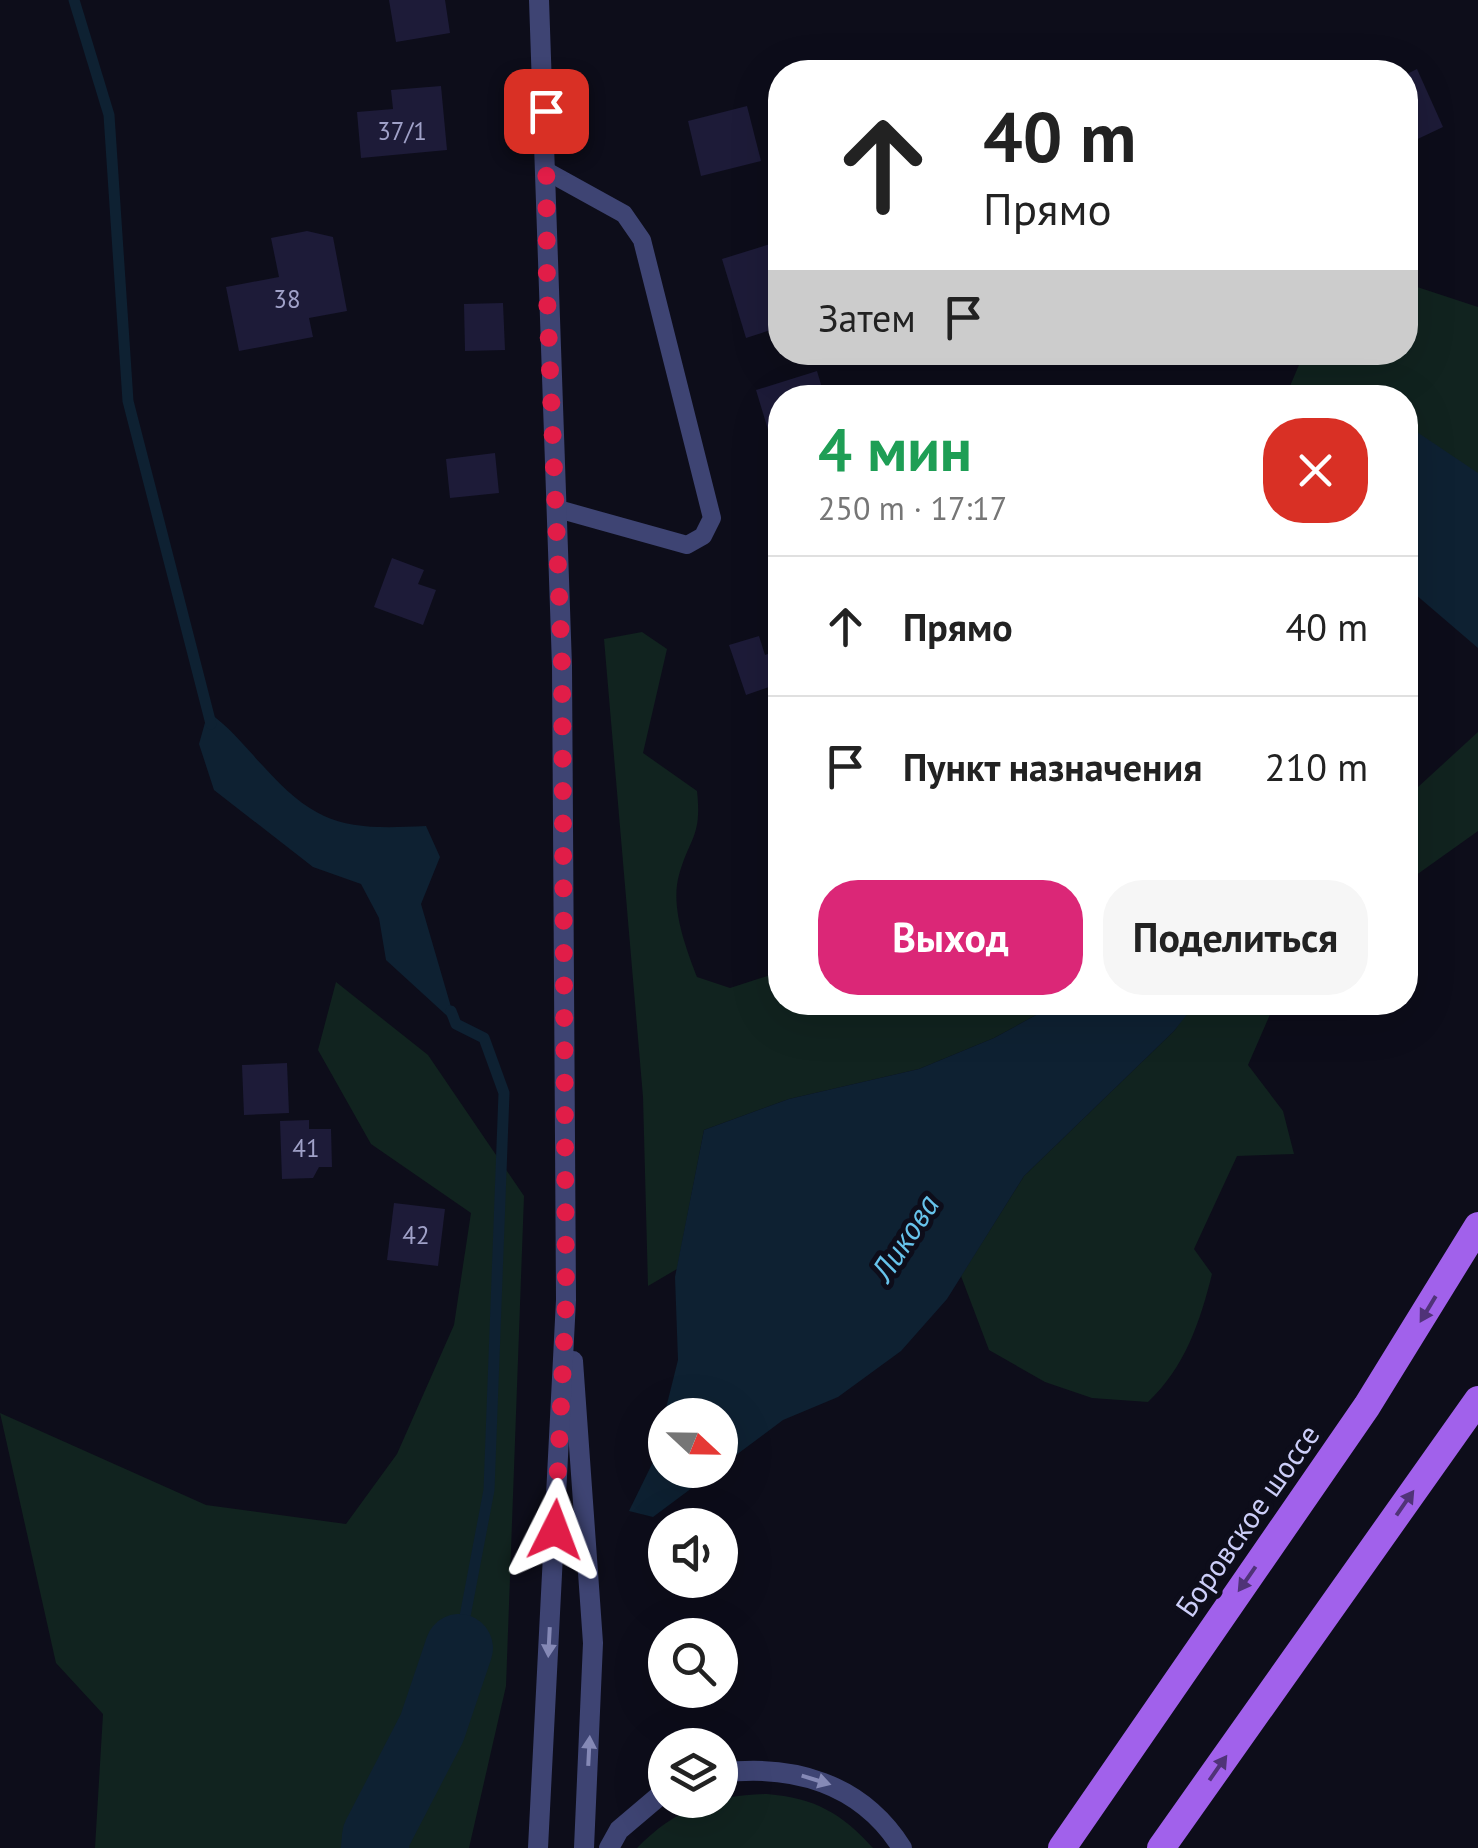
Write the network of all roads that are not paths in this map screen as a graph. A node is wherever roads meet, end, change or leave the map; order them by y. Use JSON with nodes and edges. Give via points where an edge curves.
{"nodes":[{"id":1,"x":539,"y":0,"type":"edge"},
{"id":2,"x":548,"y":172,"type":"junction"},
{"id":3,"x":558,"y":509,"type":"junction"},
{"id":4,"x":1478,"y":1226,"type":"edge"},
{"id":5,"x":566,"y":1300,"type":"junction"},
{"id":6,"x":1478,"y":1400,"type":"edge"},
{"id":7,"x":738,"y":1772,"type":"edge"},
{"id":8,"x":648,"y":1805,"type":"edge"},
{"id":9,"x":538,"y":1848,"type":"edge"},
{"id":10,"x":584,"y":1848,"type":"edge"},
{"id":11,"x":609,"y":1848,"type":"edge"},
{"id":12,"x":902,"y":1848,"type":"edge"},
{"id":13,"x":1062,"y":1848,"type":"edge"},
{"id":14,"x":1162,"y":1848,"type":"edge"}],
"edges":[{"from":1,"to":2,"type":"street"},
{"from":2,"to":3,"type":"street"},
{"from":2,"to":3,"type":"lane","via":[[624,214],[642,240],[712,518],[703,536],[687,546]]},
{"from":3,"to":5,"type":"street"},
{"from":4,"to":13,"type":"main road","name":"Боровское шоссе","one_way":true,"via":[[1367,1406]]},
{"from":5,"to":9,"type":"street","one_way":true},
{"from":10,"to":5,"type":"street","one_way":true,"via":[[594,1643]]},
{"from":14,"to":6,"type":"main road","one_way":true},
{"from":7,"to":12,"type":"street","one_way":true,"via":[[780,1771],[827,1782],[878,1818]]},
{"from":8,"to":11,"type":"street"}]}
